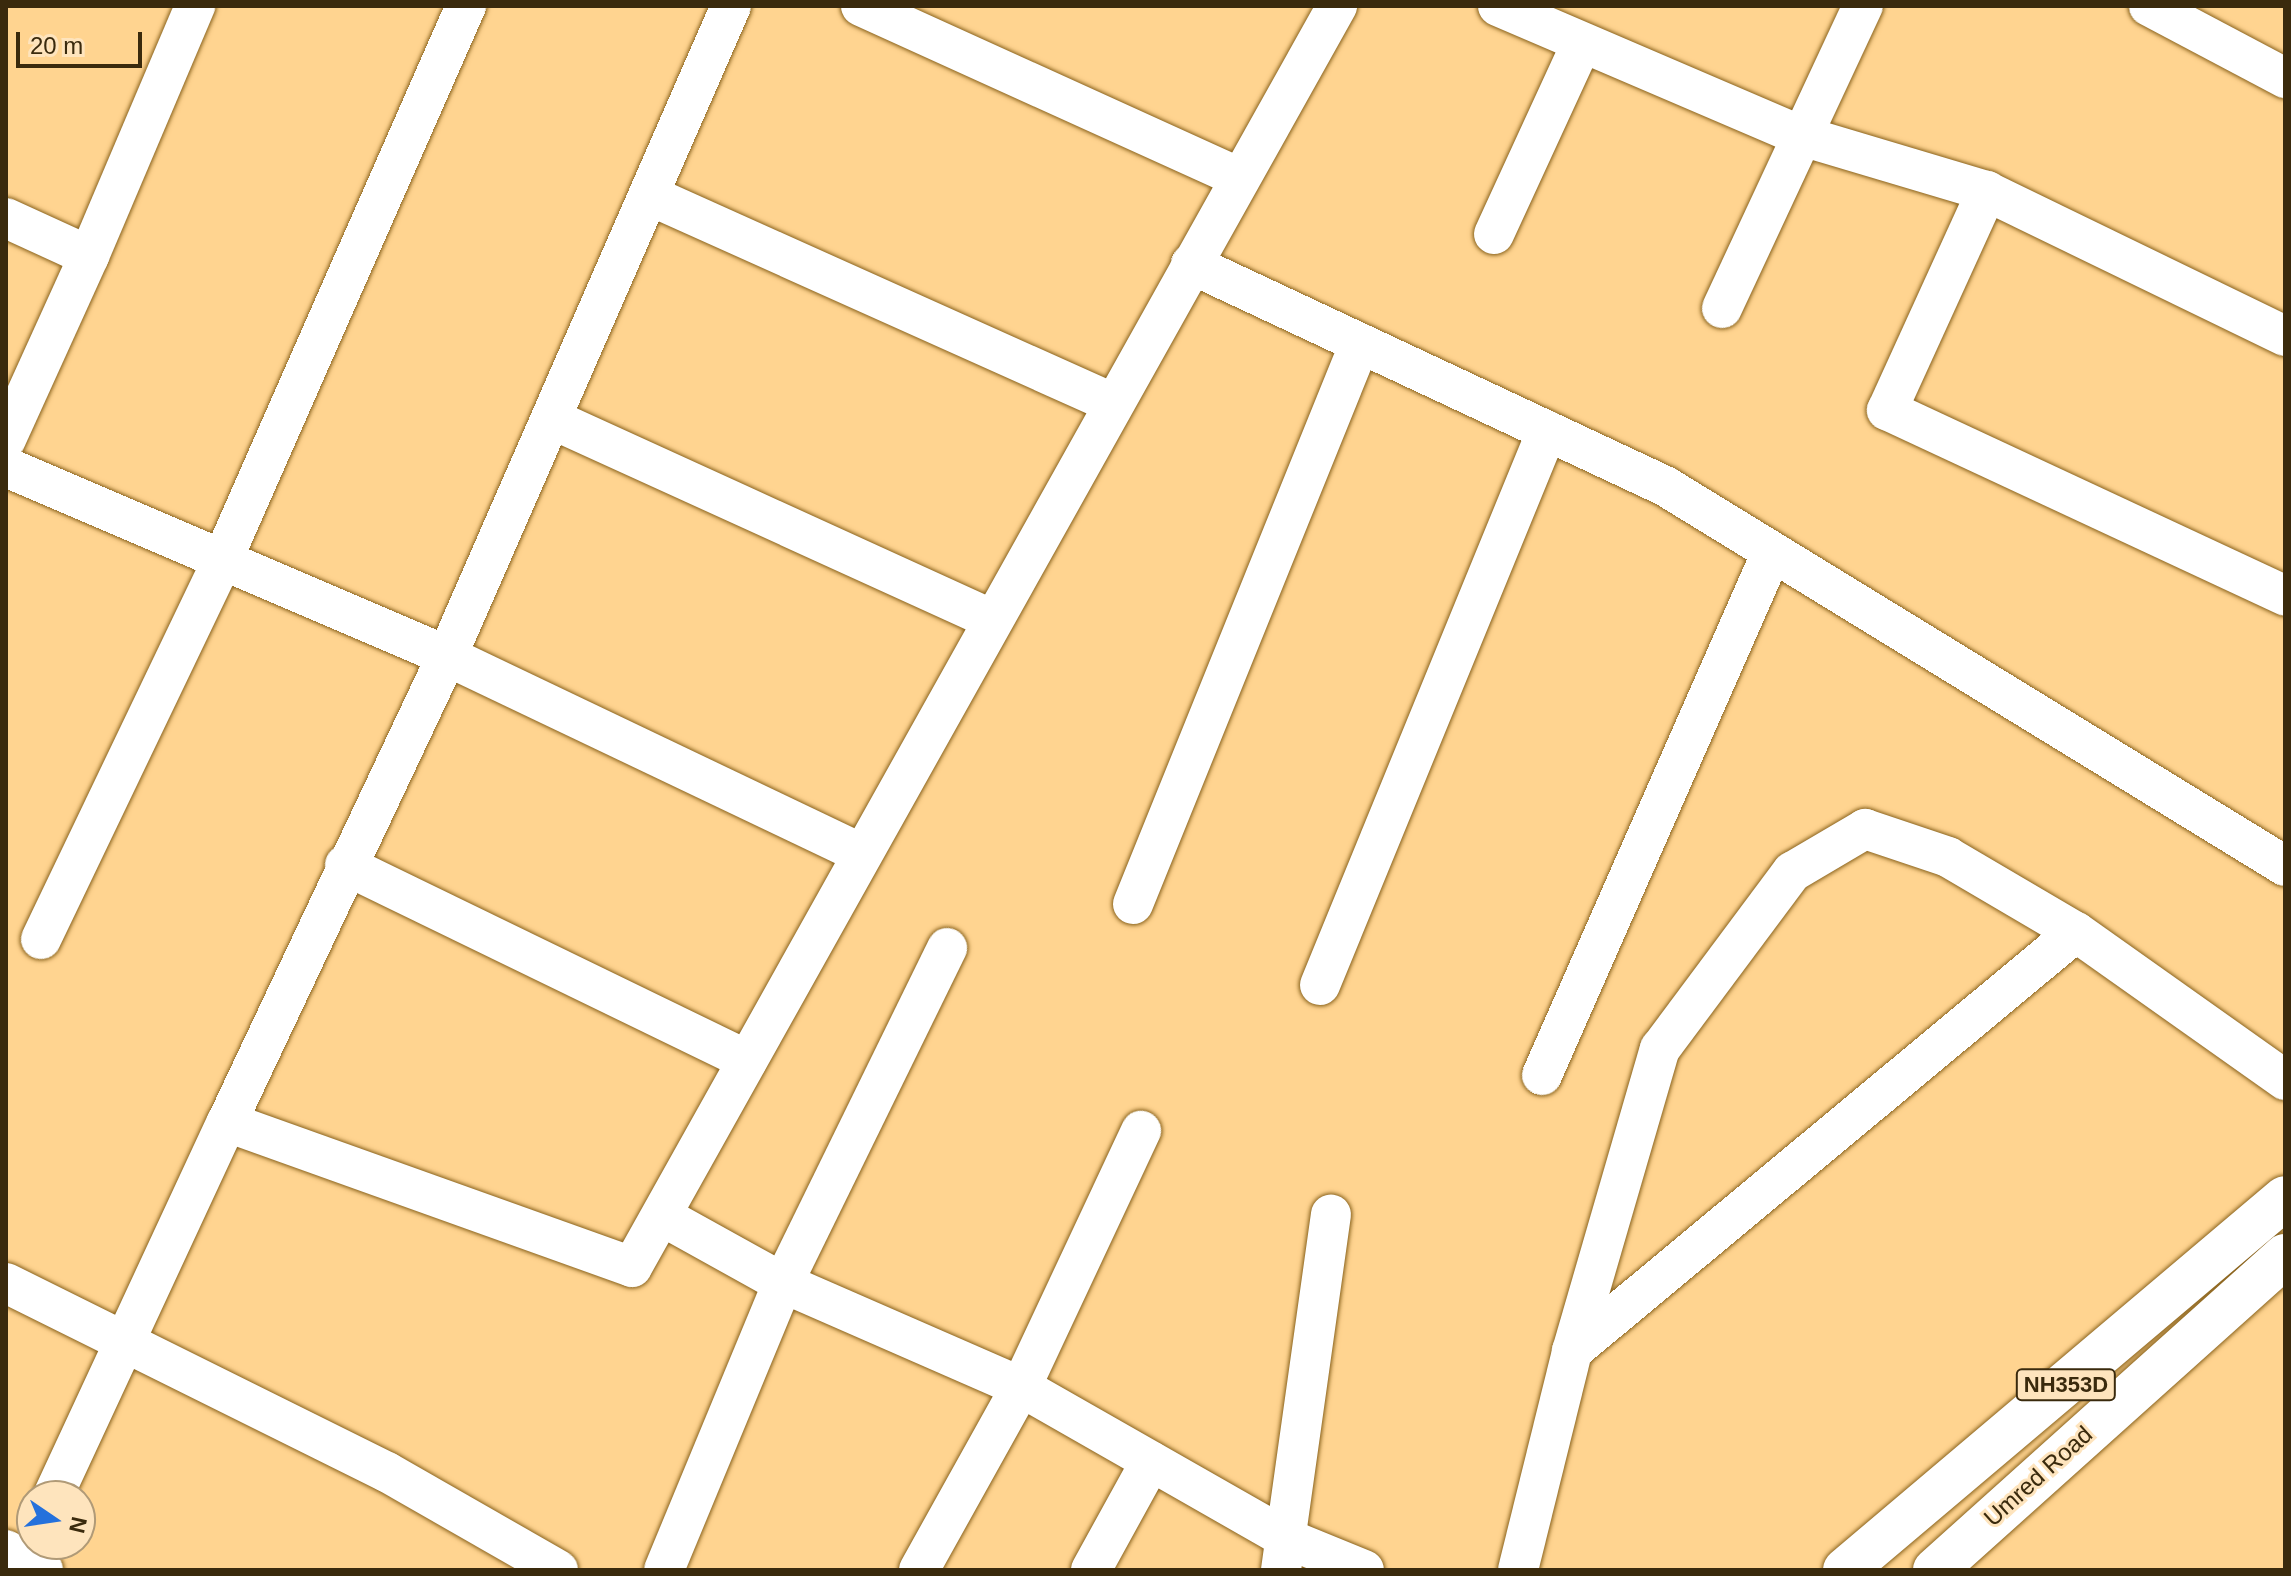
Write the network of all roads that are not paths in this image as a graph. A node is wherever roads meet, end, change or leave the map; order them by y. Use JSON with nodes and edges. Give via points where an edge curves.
{"nodes":[{"id":1,"x":195,"y":6,"type":"edge"},
{"id":2,"x":466,"y":6,"type":"edge"},
{"id":3,"x":731,"y":6,"type":"edge"},
{"id":4,"x":861,"y":6,"type":"edge"},
{"id":5,"x":1337,"y":6,"type":"edge"},
{"id":6,"x":1498,"y":6,"type":"edge"},
{"id":7,"x":1863,"y":6,"type":"edge"},
{"id":8,"x":2149,"y":6,"type":"edge"},
{"id":9,"x":1582,"y":43,"type":"junction"},
{"id":10,"x":2285,"y":78,"type":"edge"},
{"id":11,"x":1802,"y":136,"type":"junction"},
{"id":12,"x":1240,"y":178,"type":"junction"},
{"id":13,"x":1987,"y":191,"type":"junction"},
{"id":14,"x":651,"y":196,"type":"junction"},
{"id":15,"x":6,"y":218,"type":"edge"},
{"id":16,"x":1494,"y":234,"type":"dead end"},
{"id":17,"x":89,"y":256,"type":"junction"},
{"id":18,"x":1191,"y":264,"type":"junction"},
{"id":19,"x":1722,"y":308,"type":"dead end"},
{"id":20,"x":2285,"y":336,"type":"edge"},
{"id":21,"x":1360,"y":343,"type":"junction"},
{"id":22,"x":1112,"y":403,"type":"junction"},
{"id":23,"x":552,"y":419,"type":"junction"},
{"id":24,"x":1547,"y":431,"type":"junction"},
{"id":25,"x":6,"y":439,"type":"edge"},
{"id":26,"x":6,"y":467,"type":"edge"},
{"id":27,"x":1772,"y":552,"type":"junction"},
{"id":28,"x":221,"y":563,"type":"junction"},
{"id":29,"x":2285,"y":596,"type":"edge"},
{"id":30,"x":990,"y":619,"type":"junction"},
{"id":31,"x":447,"y":656,"type":"junction"},
{"id":32,"x":860,"y":853,"type":"junction"},
{"id":33,"x":345,"y":865,"type":"junction"},
{"id":34,"x":2285,"y":866,"type":"edge"},
{"id":35,"x":1133,"y":904,"type":"dead end"},
{"id":36,"x":2076,"y":932,"type":"junction"},
{"id":37,"x":41,"y":939,"type":"dead end"},
{"id":38,"x":947,"y":948,"type":"dead end"},
{"id":39,"x":1320,"y":985,"type":"dead end"},
{"id":40,"x":747,"y":1060,"type":"junction"},
{"id":41,"x":1542,"y":1075,"type":"dead end"},
{"id":42,"x":2285,"y":1080,"type":"edge"},
{"id":43,"x":227,"y":1122,"type":"junction"},
{"id":44,"x":1141,"y":1131,"type":"dead end"},
{"id":45,"x":2285,"y":1198,"type":"edge"},
{"id":46,"x":1331,"y":1214,"type":"dead end"},
{"id":47,"x":662,"y":1216,"type":"junction"},
{"id":48,"x":2285,"y":1256,"type":"edge"},
{"id":49,"x":2198,"y":1272,"type":"junction"},
{"id":50,"x":6,"y":1283,"type":"edge"},
{"id":51,"x":783,"y":1283,"type":"junction"},
{"id":52,"x":2226,"y":1306,"type":"junction"},
{"id":53,"x":124,"y":1344,"type":"junction"},
{"id":54,"x":1572,"y":1351,"type":"junction"},
{"id":55,"x":1021,"y":1387,"type":"junction"},
{"id":56,"x":1151,"y":1461,"type":"junction"},
{"id":57,"x":60,"y":1480,"type":"edge"},
{"id":58,"x":1285,"y":1554,"type":"edge"},
{"id":59,"x":558,"y":1570,"type":"edge"},
{"id":60,"x":664,"y":1570,"type":"edge"},
{"id":61,"x":919,"y":1570,"type":"edge"},
{"id":62,"x":1091,"y":1570,"type":"edge"},
{"id":63,"x":1364,"y":1570,"type":"edge"},
{"id":64,"x":1518,"y":1570,"type":"edge"},
{"id":65,"x":1845,"y":1570,"type":"edge"},
{"id":66,"x":1935,"y":1570,"type":"edge"}],
"edges":[{"from":1,"to":17,"type":"street"},
{"from":2,"to":28,"type":"street"},
{"from":3,"to":14,"type":"street"},
{"from":4,"to":12,"type":"street"},
{"from":5,"to":12,"type":"street"},
{"from":6,"to":9,"type":"street"},
{"from":7,"to":11,"type":"street"},
{"from":8,"to":10,"type":"street"},
{"from":9,"to":11,"type":"street"},
{"from":9,"to":16,"type":"street"},
{"from":11,"to":13,"type":"street"},
{"from":11,"to":19,"type":"street"},
{"from":12,"to":18,"type":"street"},
{"from":13,"to":20,"type":"street"},
{"from":13,"to":29,"type":"street","via":[[1887,410]]},
{"from":14,"to":22,"type":"street"},
{"from":14,"to":23,"type":"street"},
{"from":15,"to":17,"type":"street"},
{"from":17,"to":25,"type":"street"},
{"from":18,"to":21,"type":"street"},
{"from":18,"to":22,"type":"street"},
{"from":21,"to":24,"type":"street"},
{"from":21,"to":35,"type":"street"},
{"from":22,"to":30,"type":"street"},
{"from":23,"to":30,"type":"street"},
{"from":23,"to":31,"type":"street"},
{"from":24,"to":27,"type":"street","via":[[1665,486]]},
{"from":24,"to":39,"type":"street"},
{"from":26,"to":28,"type":"street"},
{"from":27,"to":34,"type":"street"},
{"from":27,"to":41,"type":"street"},
{"from":28,"to":31,"type":"street"},
{"from":28,"to":37,"type":"street"},
{"from":30,"to":32,"type":"street"},
{"from":31,"to":32,"type":"street"},
{"from":31,"to":33,"type":"street"},
{"from":32,"to":40,"type":"street"},
{"from":33,"to":40,"type":"street"},
{"from":33,"to":43,"type":"street"},
{"from":36,"to":42,"type":"street"},
{"from":36,"to":54,"type":"street"},
{"from":36,"to":54,"type":"street","via":[[1948,857],[1865,829],[1792,872],[1660,1049]]},
{"from":38,"to":51,"type":"street"},
{"from":40,"to":47,"type":"street"},
{"from":43,"to":47,"type":"street","via":[[632,1267]]},
{"from":43,"to":53,"type":"street"},
{"from":44,"to":55,"type":"street"},
{"from":45,"to":49,"type":"highway","number":"NH353D"},
{"from":46,"to":58,"type":"street"},
{"from":47,"to":51,"type":"street"},
{"from":48,"to":52,"type":"highway","name":"Umred Road","number":"NH353D"},
{"from":49,"to":52,"type":"highway"},
{"from":49,"to":65,"type":"highway","number":"NH353D"},
{"from":50,"to":53,"type":"street"},
{"from":51,"to":55,"type":"street"},
{"from":51,"to":60,"type":"street"},
{"from":52,"to":66,"type":"highway","name":"Umred Road","number":"NH353D"},
{"from":53,"to":57,"type":"street"},
{"from":53,"to":59,"type":"street","via":[[387,1472]]},
{"from":54,"to":64,"type":"street"},
{"from":55,"to":56,"type":"street"},
{"from":55,"to":61,"type":"street"},
{"from":56,"to":58,"type":"street"},
{"from":56,"to":62,"type":"street"},
{"from":58,"to":63,"type":"street"}]}
